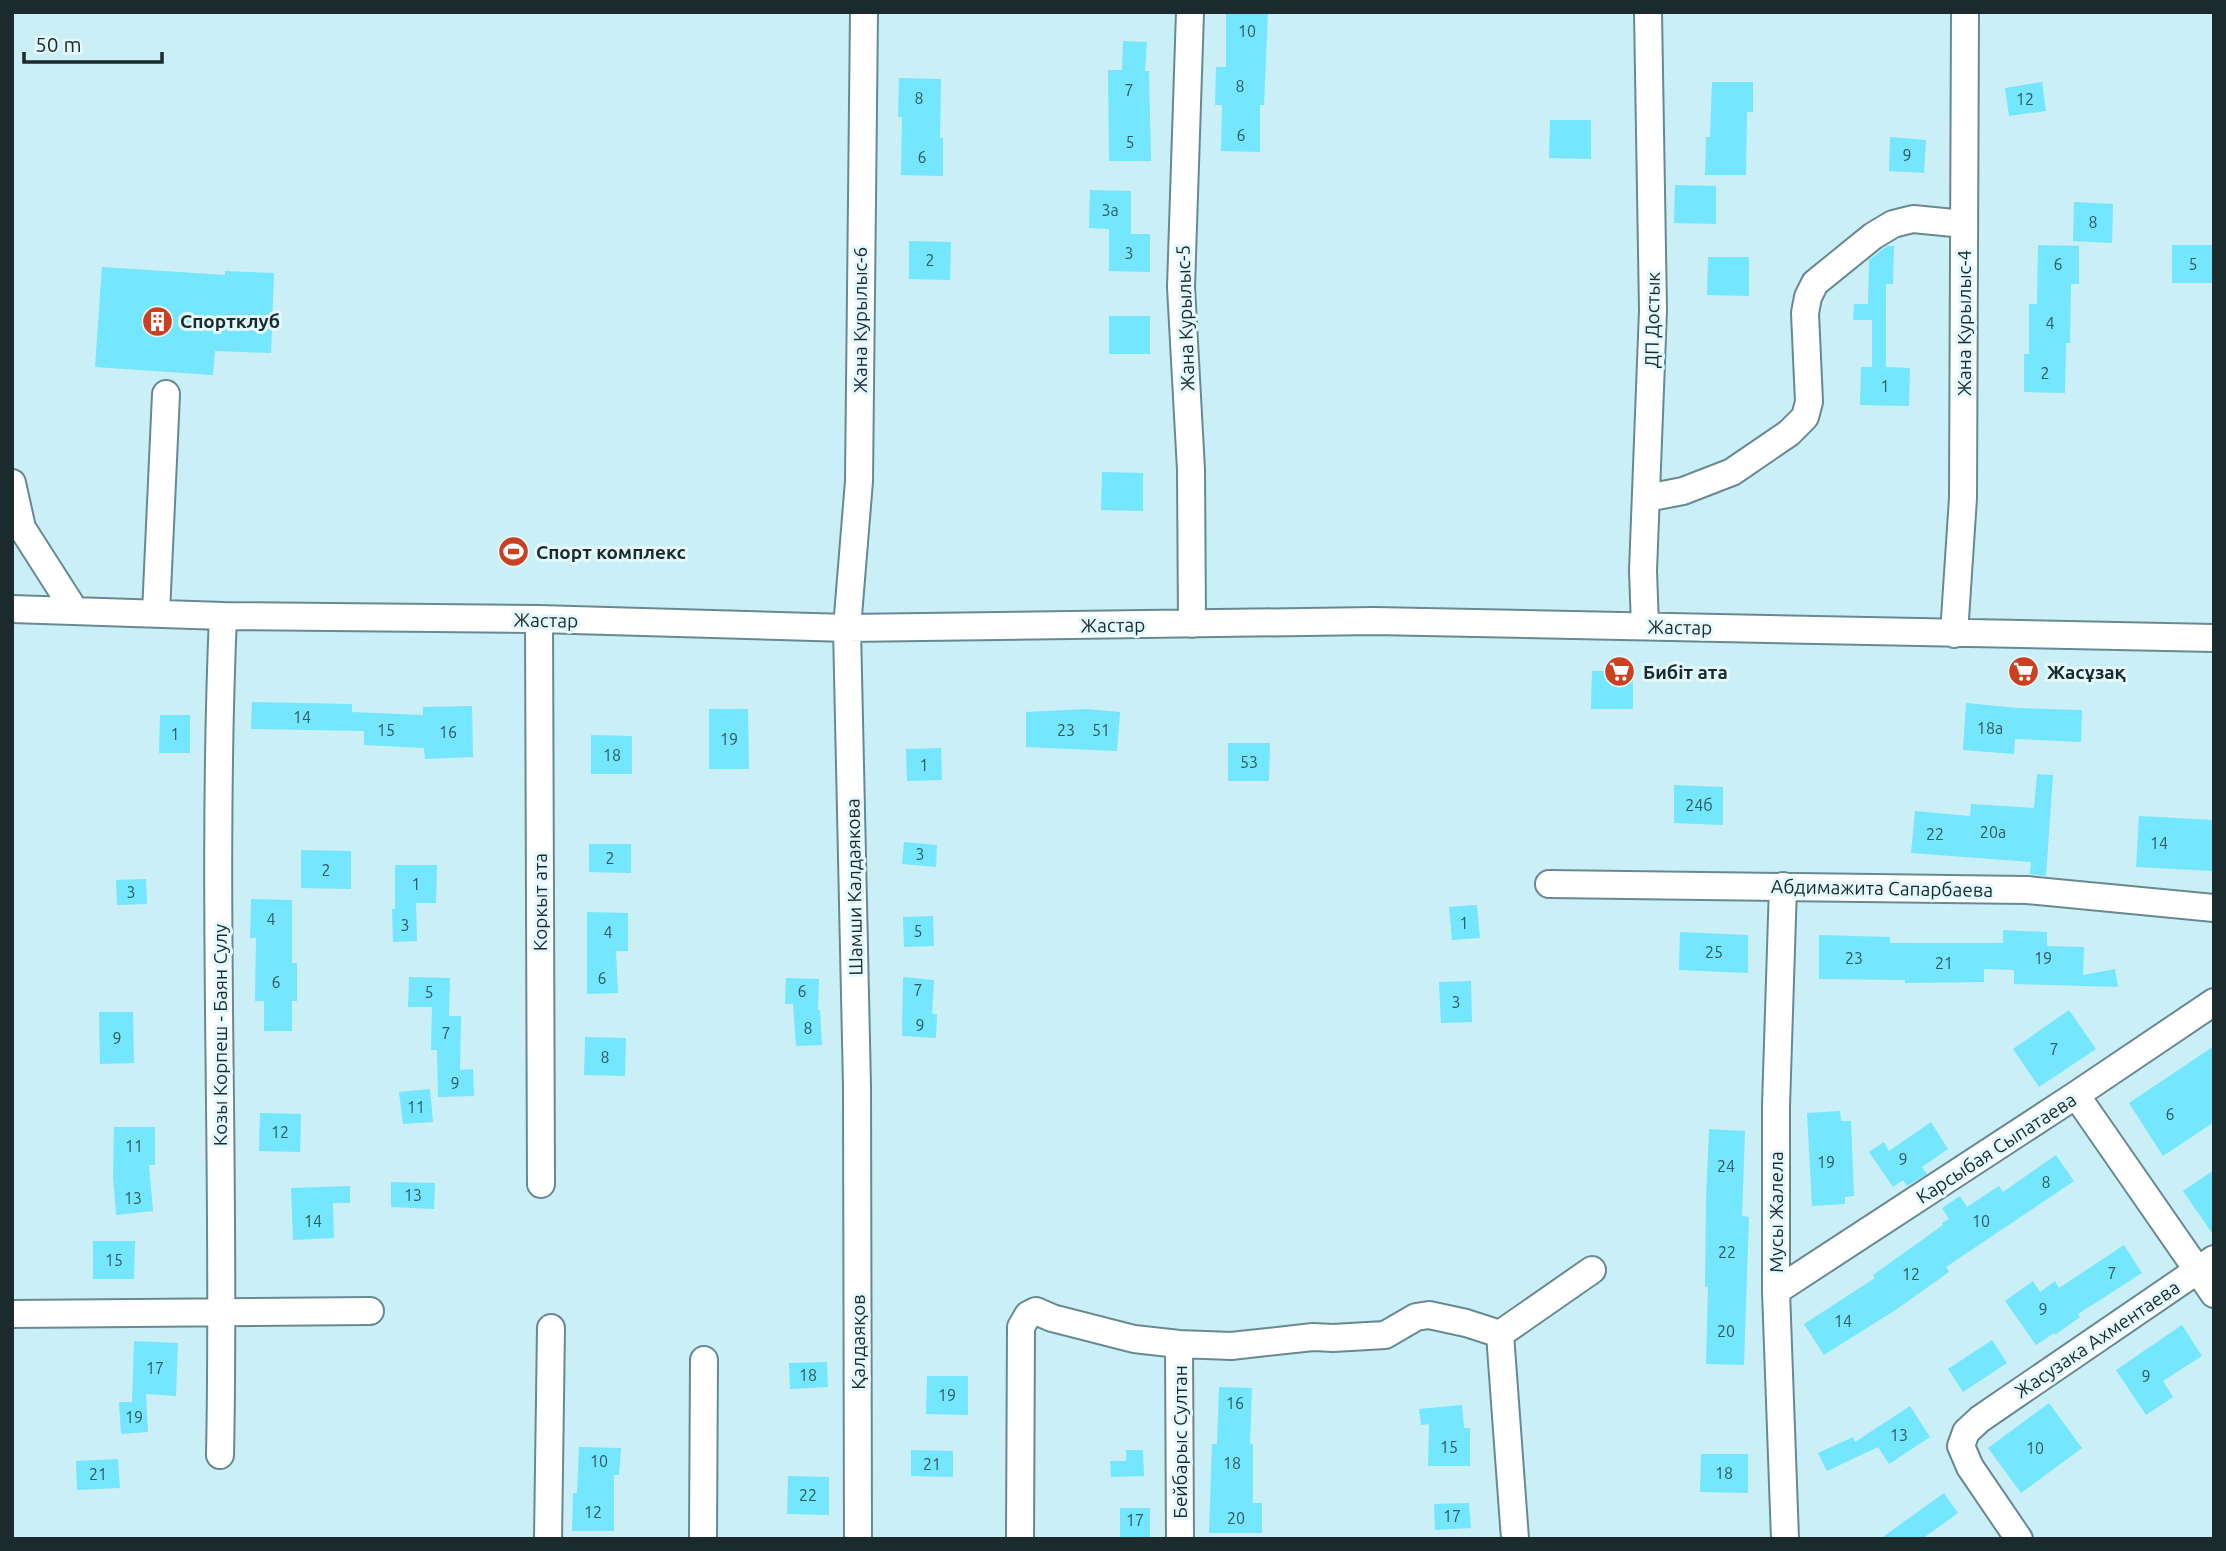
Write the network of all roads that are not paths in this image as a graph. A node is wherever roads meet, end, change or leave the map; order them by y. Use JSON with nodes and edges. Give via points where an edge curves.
{"nodes":[{"id":1,"x":864,"y":12,"type":"edge"},
{"id":2,"x":1190,"y":12,"type":"edge"},
{"id":3,"x":1648,"y":12,"type":"edge"},
{"id":4,"x":1965,"y":12,"type":"edge"},
{"id":5,"x":1965,"y":224,"type":"junction"},
{"id":6,"x":166,"y":394,"type":"dead end"},
{"id":7,"x":12,"y":483,"type":"edge"},
{"id":8,"x":1647,"y":498,"type":"junction"},
{"id":9,"x":12,"y":609,"type":"edge"},
{"id":10,"x":75,"y":611,"type":"junction"},
{"id":11,"x":156,"y":613,"type":"junction"},
{"id":12,"x":223,"y":616,"type":"junction"},
{"id":13,"x":540,"y":619,"type":"junction"},
{"id":14,"x":1192,"y":624,"type":"junction"},
{"id":15,"x":1646,"y":626,"type":"junction"},
{"id":16,"x":847,"y":628,"type":"junction"},
{"id":17,"x":1954,"y":634,"type":"junction"},
{"id":18,"x":2214,"y":638,"type":"edge"},
{"id":19,"x":1549,"y":884,"type":"dead end"},
{"id":20,"x":1783,"y":886,"type":"junction"},
{"id":21,"x":2214,"y":908,"type":"edge"},
{"id":22,"x":2214,"y":1002,"type":"edge"},
{"id":23,"x":2076,"y":1095,"type":"junction"},
{"id":24,"x":857,"y":1145,"type":"joint"},
{"id":25,"x":541,"y":1185,"type":"dead end"},
{"id":26,"x":2206,"y":1265,"type":"edge"},
{"id":27,"x":1592,"y":1270,"type":"dead end"},
{"id":28,"x":1776,"y":1291,"type":"junction"},
{"id":29,"x":2214,"y":1294,"type":"edge"},
{"id":30,"x":223,"y":1311,"type":"junction"},
{"id":31,"x":370,"y":1311,"type":"dead end"},
{"id":32,"x":12,"y":1314,"type":"edge"},
{"id":33,"x":551,"y":1328,"type":"dead end"},
{"id":34,"x":1500,"y":1334,"type":"junction"},
{"id":35,"x":1179,"y":1345,"type":"junction"},
{"id":36,"x":704,"y":1360,"type":"dead end"},
{"id":37,"x":220,"y":1455,"type":"dead end"},
{"id":38,"x":548,"y":1539,"type":"edge"},
{"id":39,"x":703,"y":1539,"type":"edge"},
{"id":40,"x":858,"y":1539,"type":"edge"},
{"id":41,"x":1020,"y":1539,"type":"edge"},
{"id":42,"x":1180,"y":1539,"type":"edge"},
{"id":43,"x":1515,"y":1539,"type":"edge"},
{"id":44,"x":1785,"y":1539,"type":"edge"},
{"id":45,"x":2019,"y":1539,"type":"edge"}],
"edges":[{"from":1,"to":16,"type":"street","name":"Жана Курылыс-6","via":[[859,481]]},
{"from":2,"to":14,"type":"street","name":"Жана Курылыс-5","via":[[1181,287],[1191,470]]},
{"from":3,"to":8,"type":"street","name":"ДП Достык","via":[[1653,310]]},
{"from":4,"to":5,"type":"street","name":"Жана Курылыс-4"},
{"from":5,"to":8,"type":"street","via":[[1913,219],[1893,224],[1815,284],[1805,313],[1809,402],[1805,417],[1732,472],[1683,491]]},
{"from":5,"to":17,"type":"street","name":"Жана Курылыс-4","via":[[1963,498]]},
{"from":6,"to":11,"type":"street"},
{"from":7,"to":10,"type":"street","via":[[22,528]]},
{"from":8,"to":15,"type":"street","name":"ДП Достык"},
{"from":9,"to":10,"type":"street","name":"Жастар"},
{"from":10,"to":11,"type":"street","name":"Жастар"},
{"from":11,"to":12,"type":"street","name":"Жастар"},
{"from":12,"to":13,"type":"street","name":"Жастар"},
{"from":12,"to":30,"type":"street","name":"Козы Корпеш - Баян Сулу","via":[[219,883]]},
{"from":13,"to":16,"type":"street","name":"Жастар"},
{"from":13,"to":25,"type":"street","name":"Коркыт ата"},
{"from":14,"to":15,"type":"street","name":"Жастар","via":[[1374,621]]},
{"from":14,"to":16,"type":"street","name":"Жастар"},
{"from":15,"to":17,"type":"street","name":"Жастар"},
{"from":16,"to":24,"type":"street","name":"Шамши Калдаякова"},
{"from":17,"to":18,"type":"street","name":"Жастар"},
{"from":19,"to":20,"type":"street","name":"Абдимажита Сапарбаева"},
{"from":20,"to":21,"type":"street","name":"Абдимажита Сапарбаева","via":[[2027,890]]},
{"from":20,"to":28,"type":"street","name":"Мусы Жалела"},
{"from":22,"to":23,"type":"street","name":"Карсыбая Сыпатаева"},
{"from":23,"to":26,"type":"street"},
{"from":23,"to":28,"type":"street","name":"Карсыбая Сыпатаева"},
{"from":24,"to":40,"type":"street","name":"Қалдаяқов"},
{"from":26,"to":29,"type":"street"},
{"from":26,"to":45,"type":"street","name":"Жасузака Ахментаева","via":[[1966,1432],[1961,1446],[1970,1467]]},
{"from":27,"to":34,"type":"street"},
{"from":28,"to":44,"type":"street","name":"Мусы Жалела"},
{"from":30,"to":31,"type":"street"},
{"from":30,"to":32,"type":"street"},
{"from":30,"to":37,"type":"street","name":"Козы Корпеш - Баян Сулу"},
{"from":33,"to":38,"type":"street"},
{"from":34,"to":35,"type":"street","via":[[1429,1315],[1385,1335],[1231,1346]]},
{"from":34,"to":43,"type":"street"},
{"from":35,"to":41,"type":"street","via":[[1134,1339],[1036,1311],[1028,1315],[1021,1327]]},
{"from":35,"to":42,"type":"street","name":"Бейбарыс Султан"},
{"from":36,"to":39,"type":"street"}]}
